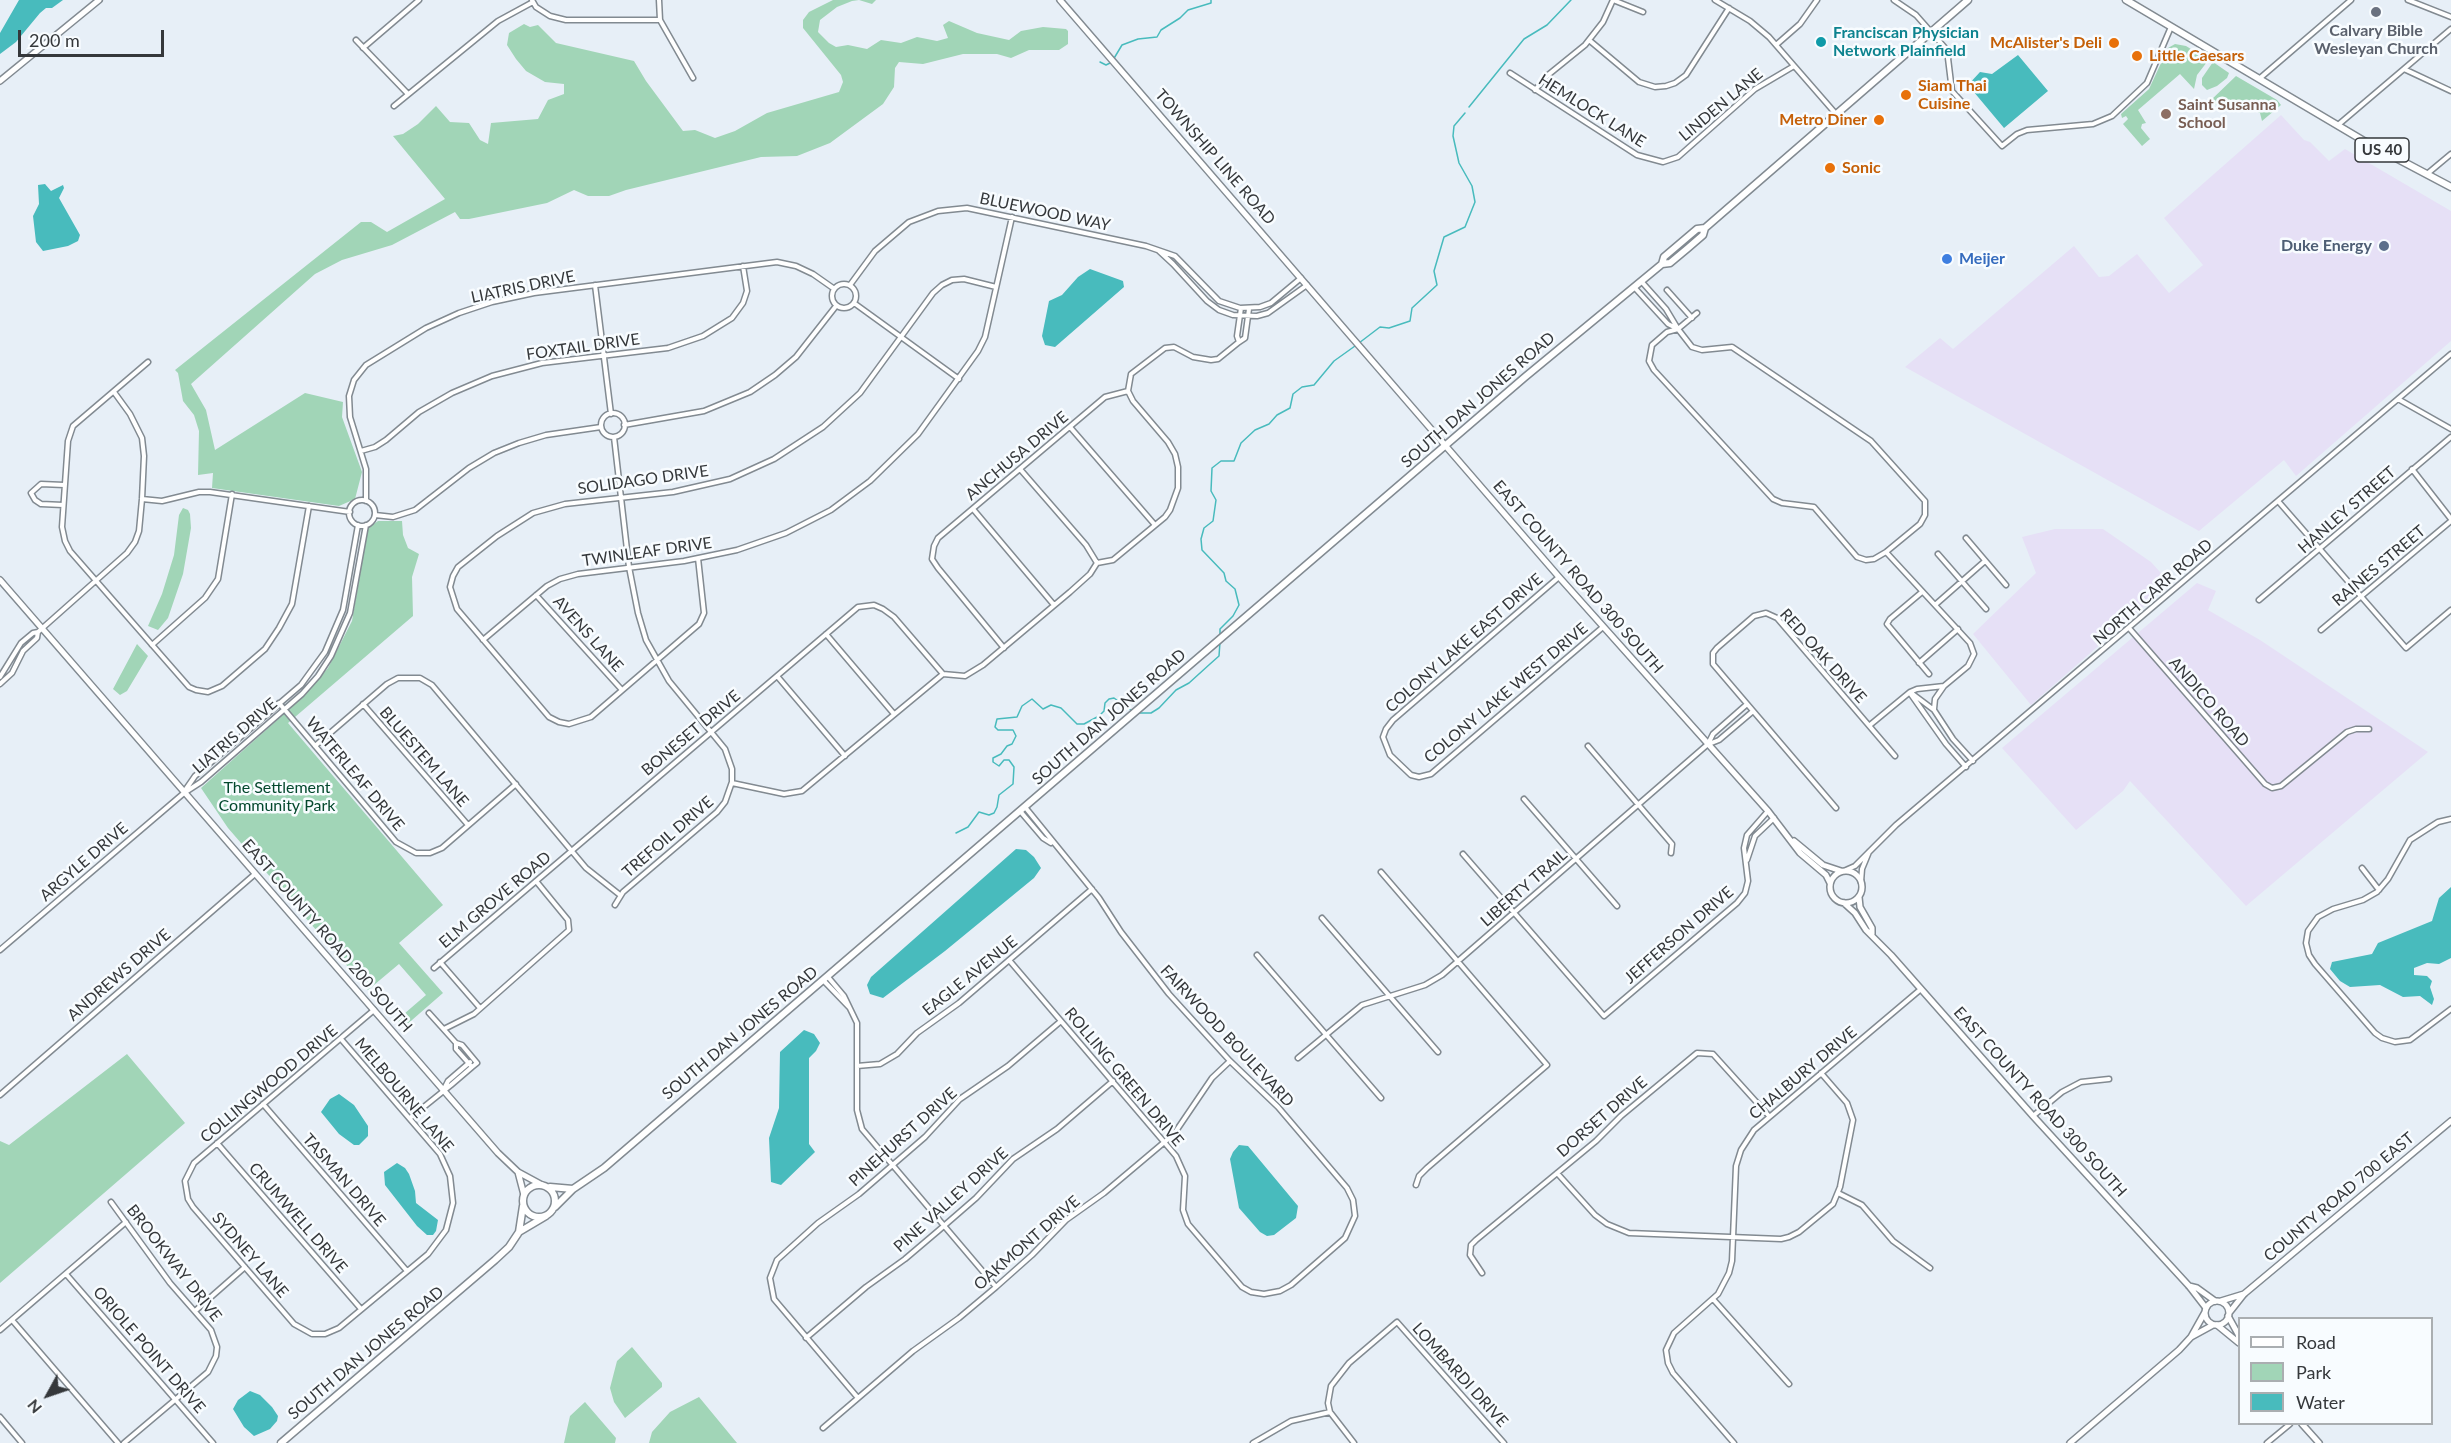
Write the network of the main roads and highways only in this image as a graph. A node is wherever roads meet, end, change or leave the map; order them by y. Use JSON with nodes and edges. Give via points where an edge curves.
{"nodes":[{"id":1,"x":1968,"y":0,"type":"edge"},
{"id":2,"x":2126,"y":0,"type":"edge"},
{"id":3,"x":2451,"y":187,"type":"edge"},
{"id":4,"x":544,"y":1186,"type":"junction"},
{"id":5,"x":573,"y":1189,"type":"junction"},
{"id":6,"x":523,"y":1203,"type":"junction"},
{"id":7,"x":555,"y":1207,"type":"junction"},
{"id":8,"x":546,"y":1216,"type":"junction"},
{"id":9,"x":519,"y":1232,"type":"junction"},
{"id":10,"x":281,"y":1443,"type":"edge"}],
"edges":[{"from":1,"to":5,"type":"main road","name":"SOUTH DAN JONES ROAD","via":[[1705,228],[1703,236],[1641,281],[1446,445],[604,1168]]},
{"from":2,"to":3,"type":"main road","number":"US 40"},
{"from":4,"to":5,"type":"main road"},
{"from":4,"to":6,"type":"main road","via":[[532,1186]]},
{"from":4,"to":7,"type":"main road","via":[[555,1196]]},
{"from":5,"to":7,"type":"main road","name":"SOUTH DAN JONES ROAD"},
{"from":6,"to":8,"type":"main road","via":[[530,1215]]},
{"from":6,"to":9,"type":"main road"},
{"from":7,"to":8,"type":"main road"},
{"from":8,"to":9,"type":"main road","name":"SOUTH DAN JONES ROAD"},
{"from":9,"to":10,"type":"main road","name":"SOUTH DAN JONES ROAD","via":[[495,1260]]}]}
